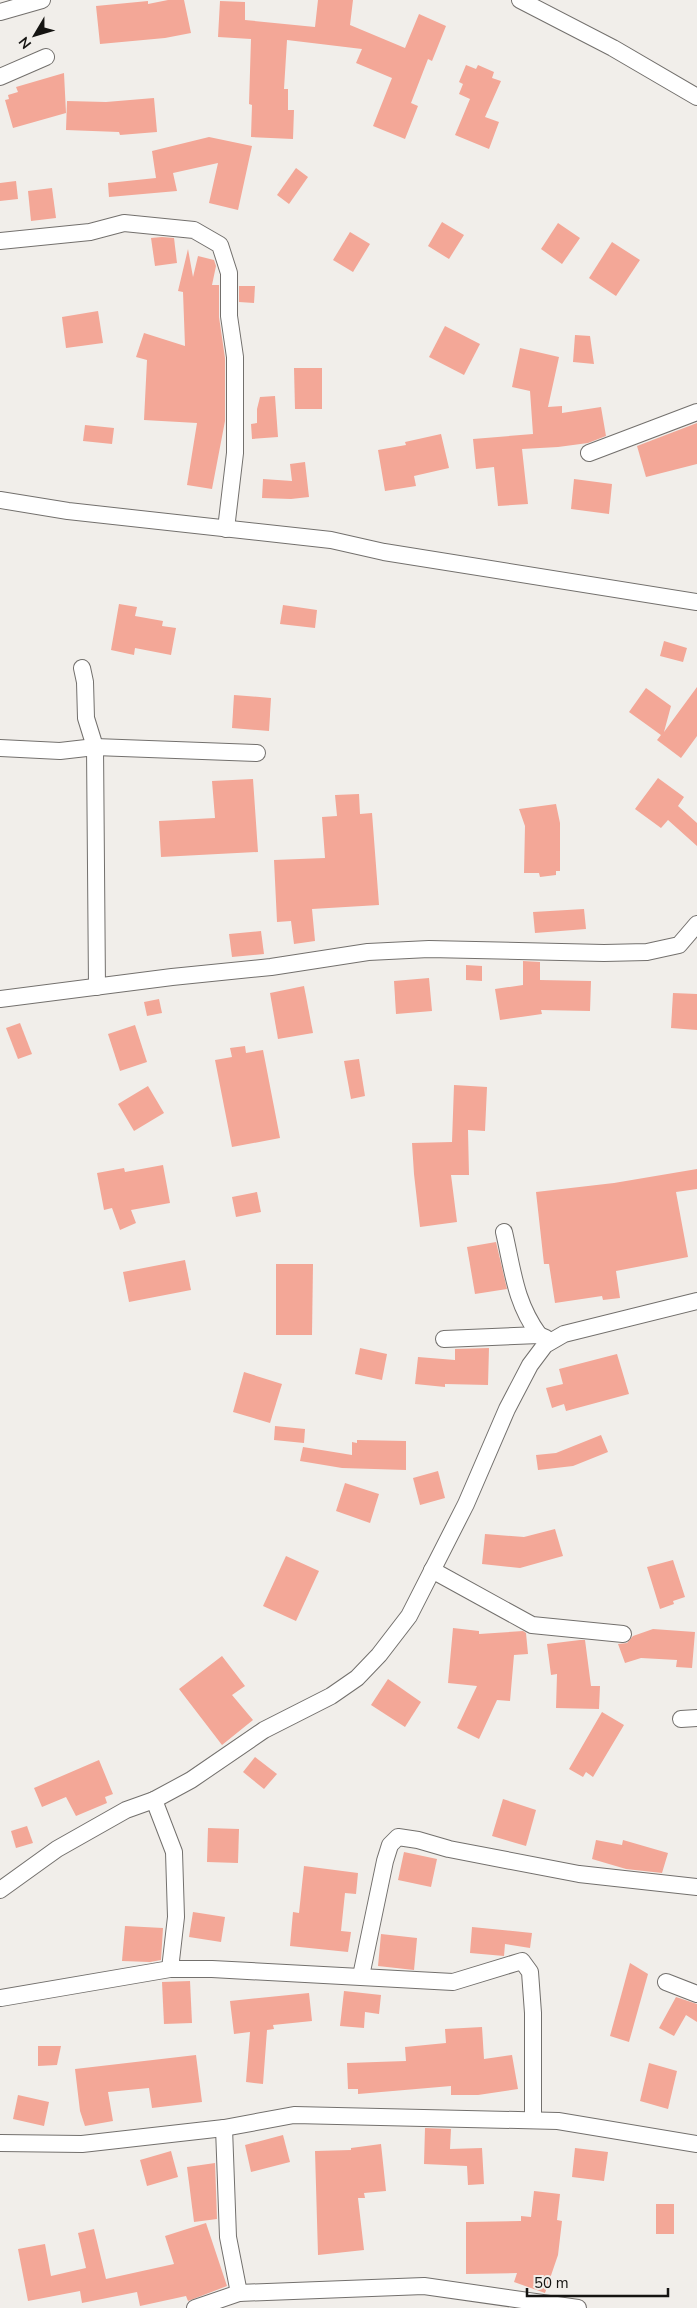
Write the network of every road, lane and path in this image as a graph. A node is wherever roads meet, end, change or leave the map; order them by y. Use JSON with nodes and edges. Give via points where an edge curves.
{"nodes":[{"id":1,"x":42,"y":0,"type":"edge"},
{"id":2,"x":520,"y":0,"type":"edge"},
{"id":3,"x":0,"y":12,"type":"edge"},
{"id":4,"x":46,"y":57,"type":"dead end"},
{"id":5,"x":0,"y":77,"type":"edge"},
{"id":6,"x":697,"y":98,"type":"edge"},
{"id":7,"x":0,"y":241,"type":"edge"},
{"id":8,"x":697,"y":412,"type":"edge"},
{"id":9,"x":589,"y":453,"type":"dead end"},
{"id":10,"x":0,"y":500,"type":"edge"},
{"id":11,"x":226,"y":529,"type":"junction"},
{"id":12,"x":697,"y":602,"type":"edge"},
{"id":13,"x":82,"y":668,"type":"dead end"},
{"id":14,"x":95,"y":747,"type":"junction"},
{"id":15,"x":0,"y":748,"type":"edge"},
{"id":16,"x":257,"y":753,"type":"dead end"},
{"id":17,"x":697,"y":924,"type":"edge"},
{"id":18,"x":97,"y":987,"type":"junction"},
{"id":19,"x":0,"y":999,"type":"edge"},
{"id":20,"x":504,"y":1232,"type":"dead end"},
{"id":21,"x":697,"y":1301,"type":"edge"},
{"id":22,"x":545,"y":1338,"type":"junction"},
{"id":23,"x":444,"y":1339,"type":"dead end"},
{"id":24,"x":432,"y":1570,"type":"junction"},
{"id":25,"x":623,"y":1634,"type":"dead end"},
{"id":26,"x":154,"y":1800,"type":"junction"},
{"id":27,"x":697,"y":1887,"type":"edge"},
{"id":28,"x":0,"y":1890,"type":"edge"},
{"id":29,"x":170,"y":1969,"type":"junction"},
{"id":30,"x":361,"y":1976,"type":"junction"},
{"id":31,"x":666,"y":1982,"type":"dead end"},
{"id":32,"x":697,"y":1994,"type":"edge"},
{"id":33,"x":1,"y":1998,"type":"edge"},
{"id":34,"x":533,"y":2119,"type":"junction"},
{"id":35,"x":224,"y":2128,"type":"junction"},
{"id":36,"x":0,"y":2142,"type":"edge"},
{"id":37,"x":697,"y":2144,"type":"edge"},
{"id":38,"x":239,"y":2293,"type":"junction"},
{"id":39,"x":195,"y":2308,"type":"edge"},
{"id":40,"x":578,"y":2308,"type":"edge"}],
"edges":[{"from":1,"to":3,"type":"street"},
{"from":2,"to":6,"type":"street","via":[[612,48]]},
{"from":4,"to":5,"type":"street"},
{"from":7,"to":11,"type":"street","via":[[90,232],[124,223],[194,230],[220,245],[229,272],[229,316],[235,357],[235,453]]},
{"from":8,"to":9,"type":"street"},
{"from":10,"to":11,"type":"street"},
{"from":11,"to":12,"type":"street","via":[[330,540],[384,552]]},
{"from":13,"to":14,"type":"street","via":[[86,718]]},
{"from":14,"to":15,"type":"street","via":[[60,751]]},
{"from":14,"to":16,"type":"street"},
{"from":14,"to":18,"type":"street"},
{"from":17,"to":18,"type":"street","via":[[679,945],[647,952],[430,949],[368,952]]},
{"from":18,"to":19,"type":"street"},
{"from":20,"to":22,"type":"street","via":[[520,1304]]},
{"from":21,"to":22,"type":"street"},
{"from":22,"to":23,"type":"street"},
{"from":22,"to":24,"type":"street","via":[[507,1409],[466,1504]]},
{"from":24,"to":25,"type":"street","via":[[532,1625]]},
{"from":24,"to":26,"type":"street","via":[[409,1616],[357,1678],[330,1696],[264,1730],[191,1780]]},
{"from":26,"to":28,"type":"street","via":[[126,1810],[57,1849]]},
{"from":26,"to":29,"type":"street","via":[[174,1852],[176,1917]]},
{"from":27,"to":30,"type":"street","via":[[579,1874],[398,1838],[390,1844],[385,1861]]},
{"from":29,"to":30,"type":"street"},
{"from":29,"to":33,"type":"street"},
{"from":30,"to":34,"type":"street","via":[[453,1982],[522,1961],[530,1972],[533,2013]]},
{"from":31,"to":32,"type":"street"},
{"from":34,"to":35,"type":"street","via":[[294,2116]]},
{"from":34,"to":37,"type":"street"},
{"from":35,"to":36,"type":"street","via":[[82,2144]]},
{"from":35,"to":38,"type":"street","via":[[228,2237]]},
{"from":38,"to":39,"type":"street"},
{"from":38,"to":40,"type":"street","via":[[424,2286]]}]}
